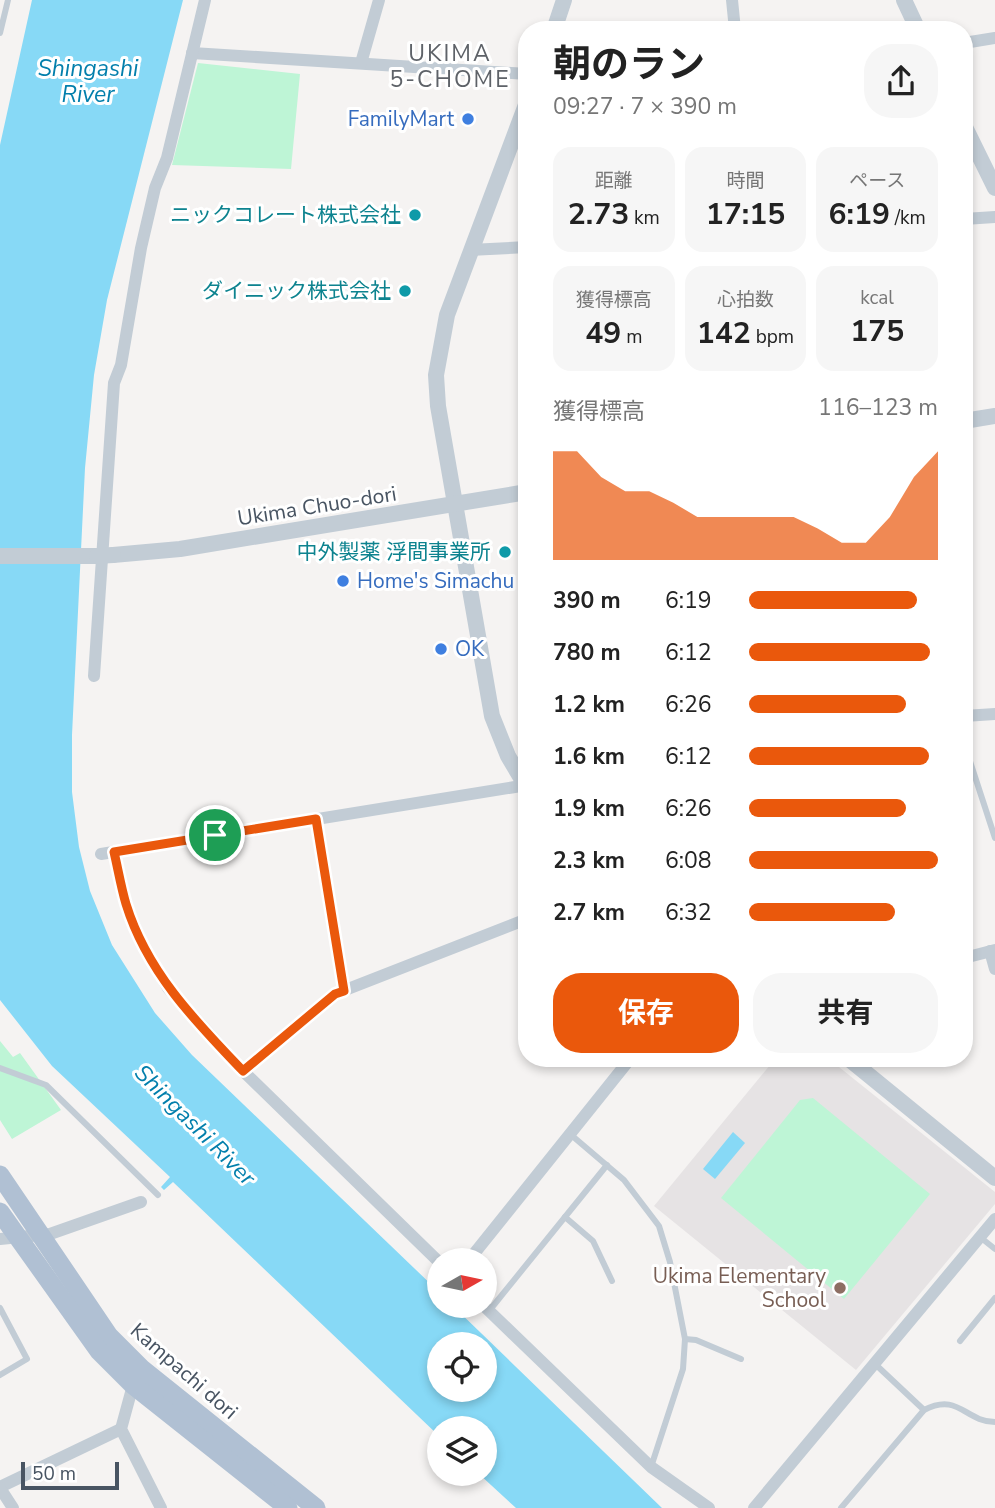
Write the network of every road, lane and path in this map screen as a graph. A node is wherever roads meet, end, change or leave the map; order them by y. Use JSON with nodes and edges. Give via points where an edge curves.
{"nodes":[{"id":1,"x":8,"y":0,"type":"edge"},
{"id":2,"x":205,"y":0,"type":"edge"},
{"id":3,"x":379,"y":0,"type":"edge"},
{"id":4,"x":564,"y":0,"type":"edge"},
{"id":5,"x":732,"y":0,"type":"edge"},
{"id":6,"x":904,"y":0,"type":"edge"},
{"id":7,"x":557,"y":21,"type":"edge"},
{"id":8,"x":734,"y":21,"type":"edge"},
{"id":9,"x":914,"y":21,"type":"edge"},
{"id":10,"x":0,"y":33,"type":"edge"},
{"id":11,"x":995,"y":38,"type":"edge"},
{"id":12,"x":973,"y":42,"type":"edge"},
{"id":13,"x":192,"y":53,"type":"junction"},
{"id":14,"x":361,"y":63,"type":"junction"},
{"id":15,"x":518,"y":73,"type":"edge"},
{"id":16,"x":518,"y":125,"type":"edge"},
{"id":17,"x":973,"y":143,"type":"edge"},
{"id":18,"x":995,"y":188,"type":"edge"},
{"id":19,"x":995,"y":217,"type":"edge"},
{"id":20,"x":973,"y":218,"type":"edge"},
{"id":21,"x":518,"y":247,"type":"edge"},
{"id":22,"x":470,"y":250,"type":"junction"},
{"id":23,"x":995,"y":416,"type":"edge"},
{"id":24,"x":973,"y":420,"type":"edge"},
{"id":25,"x":518,"y":493,"type":"edge"},
{"id":26,"x":454,"y":504,"type":"junction"},
{"id":27,"x":0,"y":556,"type":"edge"},
{"id":28,"x":94,"y":676,"type":"dead end"},
{"id":29,"x":995,"y":714,"type":"edge"},
{"id":30,"x":973,"y":715,"type":"edge"},
{"id":31,"x":973,"y":771,"type":"edge"},
{"id":32,"x":518,"y":773,"type":"edge"},
{"id":33,"x":518,"y":787,"type":"edge"},
{"id":34,"x":316,"y":819,"type":"junction"},
{"id":35,"x":995,"y":838,"type":"edge"},
{"id":36,"x":518,"y":923,"type":"edge"},
{"id":37,"x":993,"y":951,"type":"edge"},
{"id":38,"x":973,"y":956,"type":"edge"},
{"id":39,"x":995,"y":970,"type":"edge"},
{"id":40,"x":344,"y":991,"type":"junction"},
{"id":41,"x":624,"y":1067,"type":"edge"},
{"id":42,"x":859,"y":1067,"type":"edge"},
{"id":43,"x":0,"y":1068,"type":"edge"},
{"id":44,"x":243,"y":1071,"type":"junction"},
{"id":45,"x":570,"y":1133,"type":"junction"},
{"id":46,"x":607,"y":1165,"type":"junction"},
{"id":47,"x":0,"y":1175,"type":"edge"},
{"id":48,"x":995,"y":1178,"type":"edge"},
{"id":49,"x":158,"y":1195,"type":"dead end"},
{"id":50,"x":141,"y":1202,"type":"dead end"},
{"id":51,"x":0,"y":1212,"type":"edge"},
{"id":52,"x":565,"y":1217,"type":"junction"},
{"id":53,"x":995,"y":1219,"type":"edge"},
{"id":54,"x":39,"y":1236,"type":"junction"},
{"id":55,"x":980,"y":1237,"type":"junction"},
{"id":56,"x":8,"y":1238,"type":"edge"},
{"id":57,"x":479,"y":1248,"type":"edge"},
{"id":58,"x":995,"y":1249,"type":"edge"},
{"id":59,"x":427,"y":1250,"type":"edge"},
{"id":60,"x":612,"y":1281,"type":"dead end"},
{"id":61,"x":497,"y":1296,"type":"edge"},
{"id":62,"x":995,"y":1298,"type":"edge"},
{"id":63,"x":0,"y":1308,"type":"edge"},
{"id":64,"x":497,"y":1318,"type":"edge"},
{"id":65,"x":685,"y":1339,"type":"junction"},
{"id":66,"x":960,"y":1341,"type":"dead end"},
{"id":67,"x":741,"y":1359,"type":"dead end"},
{"id":68,"x":874,"y":1363,"type":"junction"},
{"id":69,"x":0,"y":1375,"type":"edge"},
{"id":70,"x":133,"y":1385,"type":"junction"},
{"id":71,"x":924,"y":1410,"type":"junction"},
{"id":72,"x":995,"y":1422,"type":"edge"},
{"id":73,"x":121,"y":1429,"type":"junction"},
{"id":74,"x":651,"y":1467,"type":"junction"},
{"id":75,"x":0,"y":1488,"type":"edge"},
{"id":76,"x":13,"y":1508,"type":"edge"},
{"id":77,"x":161,"y":1508,"type":"edge"},
{"id":78,"x":288,"y":1508,"type":"edge"},
{"id":79,"x":316,"y":1508,"type":"edge"},
{"id":80,"x":709,"y":1508,"type":"edge"},
{"id":81,"x":754,"y":1508,"type":"edge"},
{"id":82,"x":841,"y":1508,"type":"edge"}],
"edges":[{"from":1,"to":10,"type":"lane"},
{"from":2,"to":13,"type":"street"},
{"from":3,"to":14,"type":"street"},
{"from":4,"to":7,"type":"street"},
{"from":5,"to":8,"type":"street"},
{"from":6,"to":9,"type":"street"},
{"from":11,"to":12,"type":"street"},
{"from":13,"to":14,"type":"street"},
{"from":13,"to":28,"type":"street","via":[[144,236],[114,383]]},
{"from":14,"to":15,"type":"street"},
{"from":16,"to":22,"type":"street"},
{"from":17,"to":18,"type":"street"},
{"from":19,"to":20,"type":"street"},
{"from":21,"to":22,"type":"street"},
{"from":22,"to":26,"type":"street","via":[[447,315],[436,375]]},
{"from":23,"to":24,"type":"street"},
{"from":25,"to":26,"type":"street","name":"Ukima Chuo-dori"},
{"from":26,"to":27,"type":"street","name":"Ukima Chuo-dori","bridge":true,"via":[[180,549]]},
{"from":26,"to":32,"type":"street","via":[[492,716]]},
{"from":29,"to":30,"type":"street"},
{"from":31,"to":35,"type":"lane"},
{"from":33,"to":34,"type":"street"},
{"from":34,"to":40,"type":"street"},
{"from":34,"to":44,"type":"street","via":[[107,853],[144,948],[176,999]]},
{"from":36,"to":40,"type":"street"},
{"from":37,"to":38,"type":"street"},
{"from":37,"to":39,"type":"street"},
{"from":40,"to":44,"type":"street"},
{"from":41,"to":45,"type":"street"},
{"from":42,"to":48,"type":"street"},
{"from":43,"to":49,"type":"lane","via":[[46,1085]]},
{"from":44,"to":59,"type":"street"},
{"from":45,"to":46,"type":"lane"},
{"from":45,"to":57,"type":"street"},
{"from":46,"to":52,"type":"lane"},
{"from":46,"to":65,"type":"lane","via":[[659,1226]]},
{"from":47,"to":54,"type":"main road","name":"Kampachi dori"},
{"from":50,"to":54,"type":"street"},
{"from":51,"to":56,"type":"main road","name":"Kampachi dori"},
{"from":52,"to":60,"type":"lane","via":[[593,1241]]},
{"from":52,"to":61,"type":"lane"},
{"from":53,"to":55,"type":"street"},
{"from":54,"to":56,"type":"street"},
{"from":54,"to":79,"type":"main road","name":"Kampachi dori","via":[[109,1336],[142,1369]]},
{"from":55,"to":58,"type":"lane"},
{"from":55,"to":68,"type":"street"},
{"from":56,"to":70,"type":"main road","name":"Kampachi dori","via":[[99,1351]]},
{"from":62,"to":66,"type":"lane"},
{"from":63,"to":69,"type":"lane","via":[[27,1359]]},
{"from":64,"to":74,"type":"street"},
{"from":65,"to":67,"type":"lane"},
{"from":65,"to":74,"type":"lane","via":[[677,1392]]},
{"from":68,"to":71,"type":"lane"},
{"from":68,"to":81,"type":"street"},
{"from":70,"to":73,"type":"street"},
{"from":70,"to":78,"type":"main road","name":"Kampachi dori"},
{"from":71,"to":72,"type":"lane","via":[[954,1405],[983,1421]]},
{"from":71,"to":82,"type":"lane"},
{"from":73,"to":75,"type":"street"},
{"from":73,"to":77,"type":"street"},
{"from":74,"to":80,"type":"street"},
{"from":75,"to":76,"type":"street"}]}
